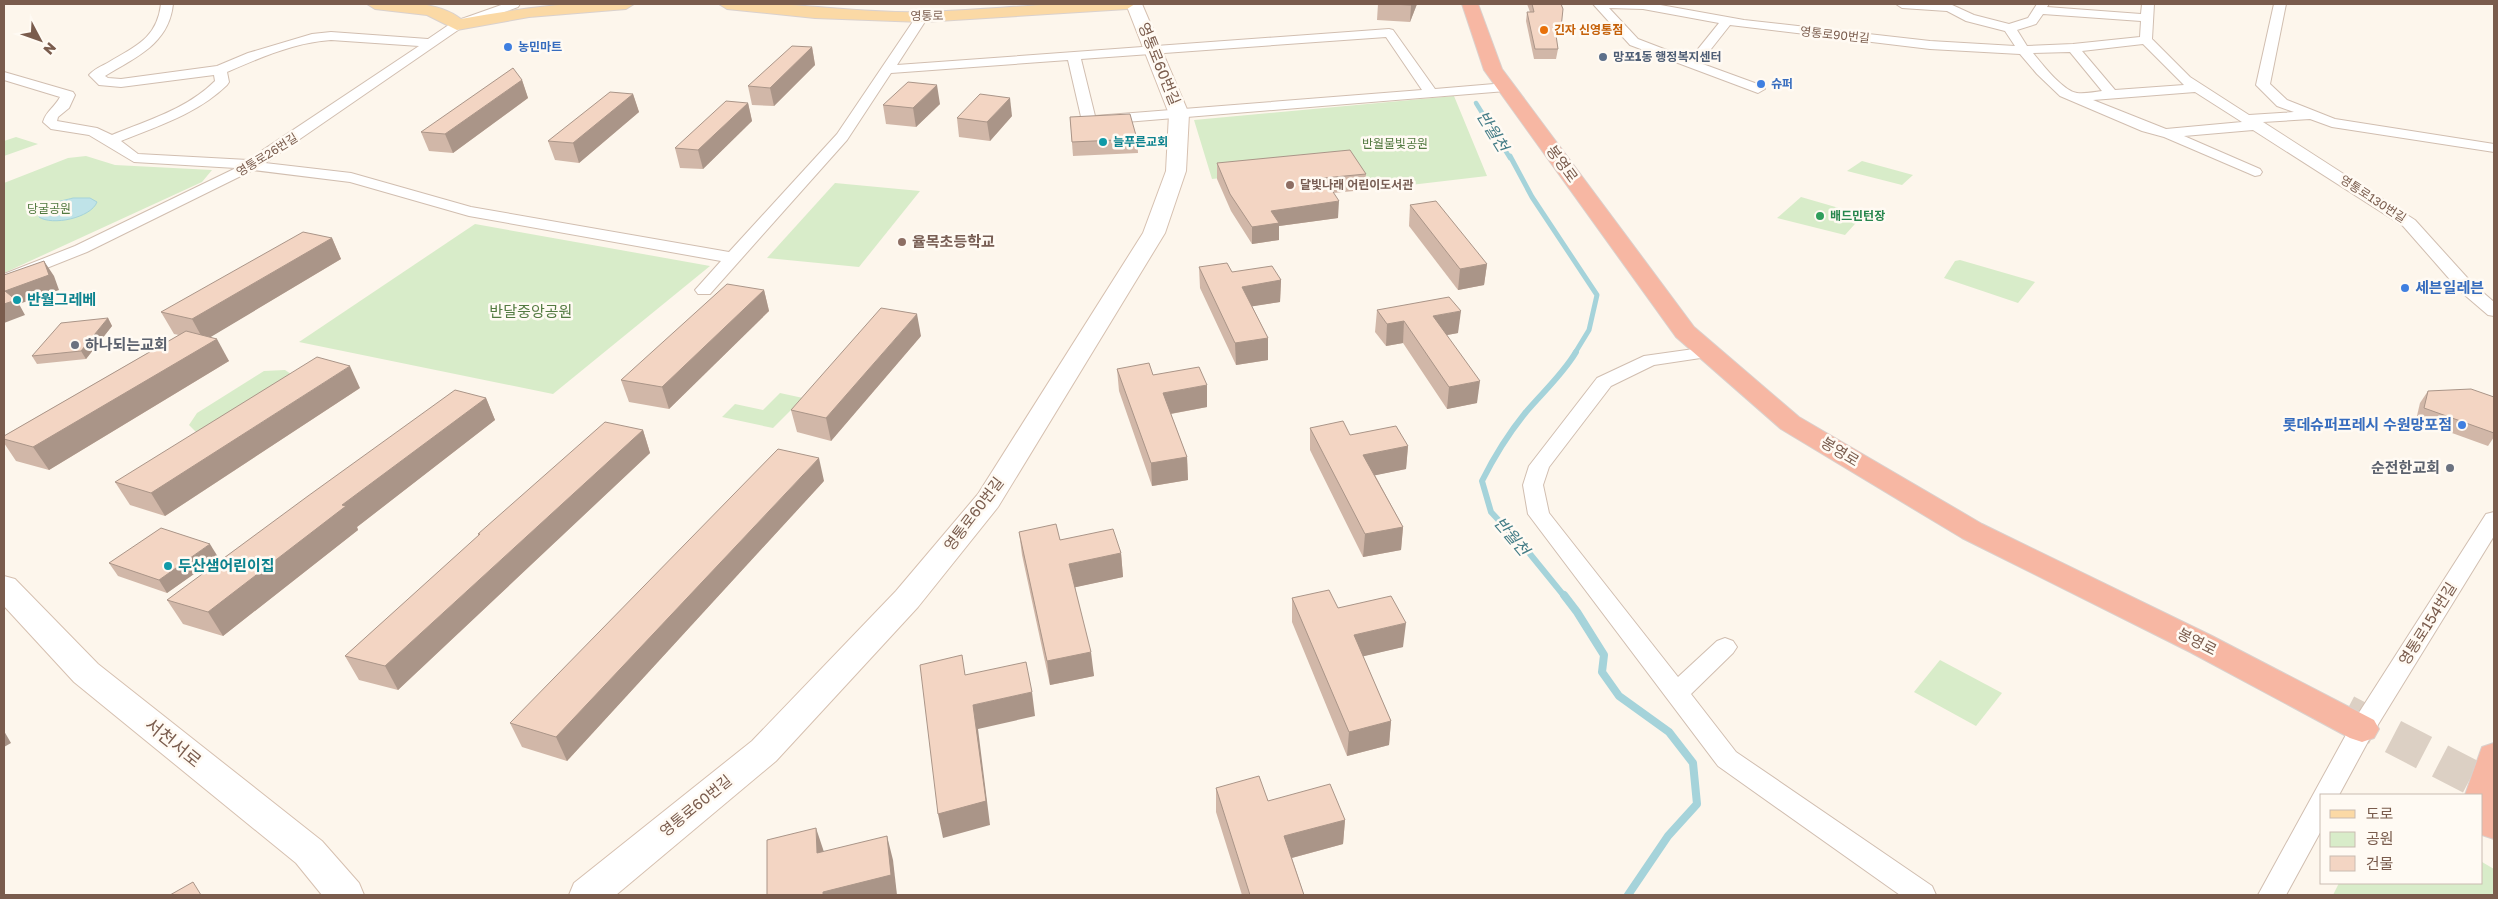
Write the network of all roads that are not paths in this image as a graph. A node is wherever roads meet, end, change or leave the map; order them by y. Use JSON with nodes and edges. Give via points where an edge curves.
{"nodes":[{"id":1,"x":167,"y":4,"type":"edge"},
{"id":2,"x":375,"y":4,"type":"edge"},
{"id":3,"x":514,"y":4,"type":"edge"},
{"id":4,"x":626,"y":4,"type":"edge"},
{"id":5,"x":727,"y":4,"type":"edge"},
{"id":6,"x":1128,"y":4,"type":"edge"},
{"id":7,"x":1134,"y":4,"type":"edge"},
{"id":8,"x":1599,"y":4,"type":"edge"},
{"id":9,"x":1902,"y":4,"type":"edge"},
{"id":10,"x":2280,"y":4,"type":"edge"},
{"id":11,"x":585,"y":5,"type":"edge"},
{"id":12,"x":1473,"y":6,"type":"edge"},
{"id":13,"x":1949,"y":6,"type":"edge"},
{"id":14,"x":2042,"y":7,"type":"edge"},
{"id":15,"x":2148,"y":11,"type":"edge"},
{"id":16,"x":922,"y":17,"type":"junction"},
{"id":17,"x":1727,"y":21,"type":"junction"},
{"id":18,"x":457,"y":25,"type":"junction"},
{"id":19,"x":2010,"y":28,"type":"junction"},
{"id":20,"x":2146,"y":40,"type":"junction"},
{"id":21,"x":432,"y":43,"type":"junction"},
{"id":22,"x":2073,"y":48,"type":"junction"},
{"id":23,"x":1153,"y":50,"type":"junction"},
{"id":24,"x":2022,"y":50,"type":"junction"},
{"id":25,"x":1074,"y":56,"type":"junction"},
{"id":26,"x":1692,"y":64,"type":"junction"},
{"id":27,"x":220,"y":70,"type":"junction"},
{"id":28,"x":889,"y":70,"type":"junction"},
{"id":29,"x":4,"y":76,"type":"edge"},
{"id":30,"x":1506,"y":87,"type":"junction"},
{"id":31,"x":2198,"y":88,"type":"junction"},
{"id":32,"x":1758,"y":89,"type":"dead end"},
{"id":33,"x":1430,"y":92,"type":"junction"},
{"id":34,"x":2111,"y":94,"type":"junction"},
{"id":35,"x":2074,"y":97,"type":"junction"},
{"id":36,"x":1179,"y":114,"type":"junction"},
{"id":37,"x":2314,"y":116,"type":"junction"},
{"id":38,"x":2253,"y":122,"type":"junction"},
{"id":39,"x":2166,"y":133,"type":"junction"},
{"id":40,"x":111,"y":140,"type":"junction"},
{"id":41,"x":2494,"y":148,"type":"edge"},
{"id":42,"x":250,"y":166,"type":"junction"},
{"id":43,"x":2255,"y":172,"type":"dead end"},
{"id":44,"x":734,"y":258,"type":"junction"},
{"id":45,"x":4,"y":280,"type":"edge"},
{"id":46,"x":704,"y":290,"type":"dead end"},
{"id":47,"x":2494,"y":311,"type":"edge"},
{"id":48,"x":1708,"y":352,"type":"junction"},
{"id":49,"x":2494,"y":519,"type":"edge"},
{"id":50,"x":4,"y":587,"type":"edge"},
{"id":51,"x":1725,"y":647,"type":"dead end"},
{"id":52,"x":1677,"y":692,"type":"junction"},
{"id":53,"x":2362,"y":729,"type":"junction"},
{"id":54,"x":2494,"y":757,"type":"edge"},
{"id":55,"x":2327,"y":794,"type":"edge"},
{"id":56,"x":2483,"y":796,"type":"edge"},
{"id":57,"x":2320,"y":807,"type":"edge"},
{"id":58,"x":2483,"y":807,"type":"edge"},
{"id":59,"x":2494,"y":824,"type":"edge"},
{"id":60,"x":345,"y":895,"type":"edge"},
{"id":61,"x":588,"y":895,"type":"edge"},
{"id":62,"x":1922,"y":895,"type":"edge"},
{"id":63,"x":2272,"y":895,"type":"edge"}],
"edges":[{"from":1,"to":27,"type":"street","via":[[162,28],[152,39],[96,75],[98,78],[104,82],[144,82]]},
{"from":2,"to":18,"type":"main road","via":[[432,11],[450,16]]},
{"from":3,"to":18,"type":"street","name":"영통로26번길"},
{"from":4,"to":11,"type":"main road"},
{"from":5,"to":16,"type":"main road","name":"영통로","via":[[815,13]]},
{"from":6,"to":16,"type":"main road","name":"영통로"},
{"from":7,"to":23,"type":"street","name":"영통로60번길"},
{"from":8,"to":17,"type":"street","name":"영통로90번길","via":[[1643,5]]},
{"from":8,"to":26,"type":"street","name":"영통로90번길","via":[[1634,42]]},
{"from":9,"to":13,"type":"street"},
{"from":10,"to":37,"type":"street","via":[[2263,85],[2282,103]]},
{"from":11,"to":18,"type":"main road"},
{"from":12,"to":30,"type":"highway","name":"봉영로","via":[[1493,70]]},
{"from":13,"to":19,"type":"street","via":[[1970,18]]},
{"from":14,"to":15,"type":"street"},
{"from":14,"to":19,"type":"street","via":[[2032,21]]},
{"from":15,"to":20,"type":"street"},
{"from":16,"to":28,"type":"street"},
{"from":17,"to":24,"type":"street","name":"영통로90번길","via":[[1920,44]]},
{"from":17,"to":26,"type":"street"},
{"from":18,"to":21,"type":"street","name":"영통로26번길"},
{"from":19,"to":24,"type":"street"},
{"from":20,"to":22,"type":"street","name":"영통로90번길"},
{"from":20,"to":31,"type":"street","name":"영통로130번길","via":[[2185,80]]},
{"from":21,"to":27,"type":"street","via":[[369,37],[316,37],[252,56]]},
{"from":21,"to":42,"type":"street","name":"영통로26번길"},
{"from":22,"to":24,"type":"street","name":"영통로90번길"},
{"from":22,"to":34,"type":"street"},
{"from":23,"to":25,"type":"street"},
{"from":23,"to":33,"type":"street","via":[[1389,33]]},
{"from":23,"to":36,"type":"street","name":"영통로60번길"},
{"from":24,"to":35,"type":"street","via":[[2054,85]]},
{"from":25,"to":28,"type":"street"},
{"from":25,"to":36,"type":"street","via":[[1089,121]]},
{"from":26,"to":32,"type":"street","name":"영통로90번길"},
{"from":27,"to":40,"type":"street","via":[[222,82],[214,91],[160,120]]},
{"from":28,"to":44,"type":"street","via":[[842,137]]},
{"from":29,"to":40,"type":"street","via":[[68,95],[50,122],[56,126],[92,131]]},
{"from":30,"to":33,"type":"street"},
{"from":30,"to":48,"type":"highway","name":"봉영로","via":[[1685,332]]},
{"from":31,"to":34,"type":"street"},
{"from":31,"to":38,"type":"street","name":"영통로130번길"},
{"from":33,"to":36,"type":"street"},
{"from":34,"to":35,"type":"street"},
{"from":35,"to":39,"type":"street"},
{"from":36,"to":61,"type":"street","name":"영통로60번길","via":[[1176,171],[1154,233],[988,500],[907,599],[764,751]]},
{"from":37,"to":38,"type":"street"},
{"from":37,"to":41,"type":"street","via":[[2332,122]]},
{"from":38,"to":39,"type":"street"},
{"from":38,"to":47,"type":"street","name":"영통로130번길","via":[[2409,223],[2466,287]]},
{"from":39,"to":43,"type":"street"},
{"from":40,"to":42,"type":"street","via":[[134,158]]},
{"from":42,"to":44,"type":"street","via":[[351,178],[469,211]]},
{"from":42,"to":45,"type":"street","name":"영통로26번길","via":[[180,203]]},
{"from":44,"to":46,"type":"street"},
{"from":48,"to":52,"type":"street","via":[[1650,360],[1604,382],[1539,466],[1533,485],[1539,514]]},
{"from":48,"to":53,"type":"highway","name":"봉영로","via":[[1790,423],[1972,531],[2201,644]]},
{"from":49,"to":53,"type":"street","name":"영통로154번길"},
{"from":50,"to":60,"type":"street","name":"서천서로","via":[[86,673],[309,852]]},
{"from":51,"to":52,"type":"street"},
{"from":52,"to":62,"type":"street","via":[[1728,759]]},
{"from":53,"to":55,"type":"street","name":"영통로154번길"},
{"from":54,"to":56,"type":"highway"},
{"from":57,"to":63,"type":"street"},
{"from":58,"to":59,"type":"highway"}]}
